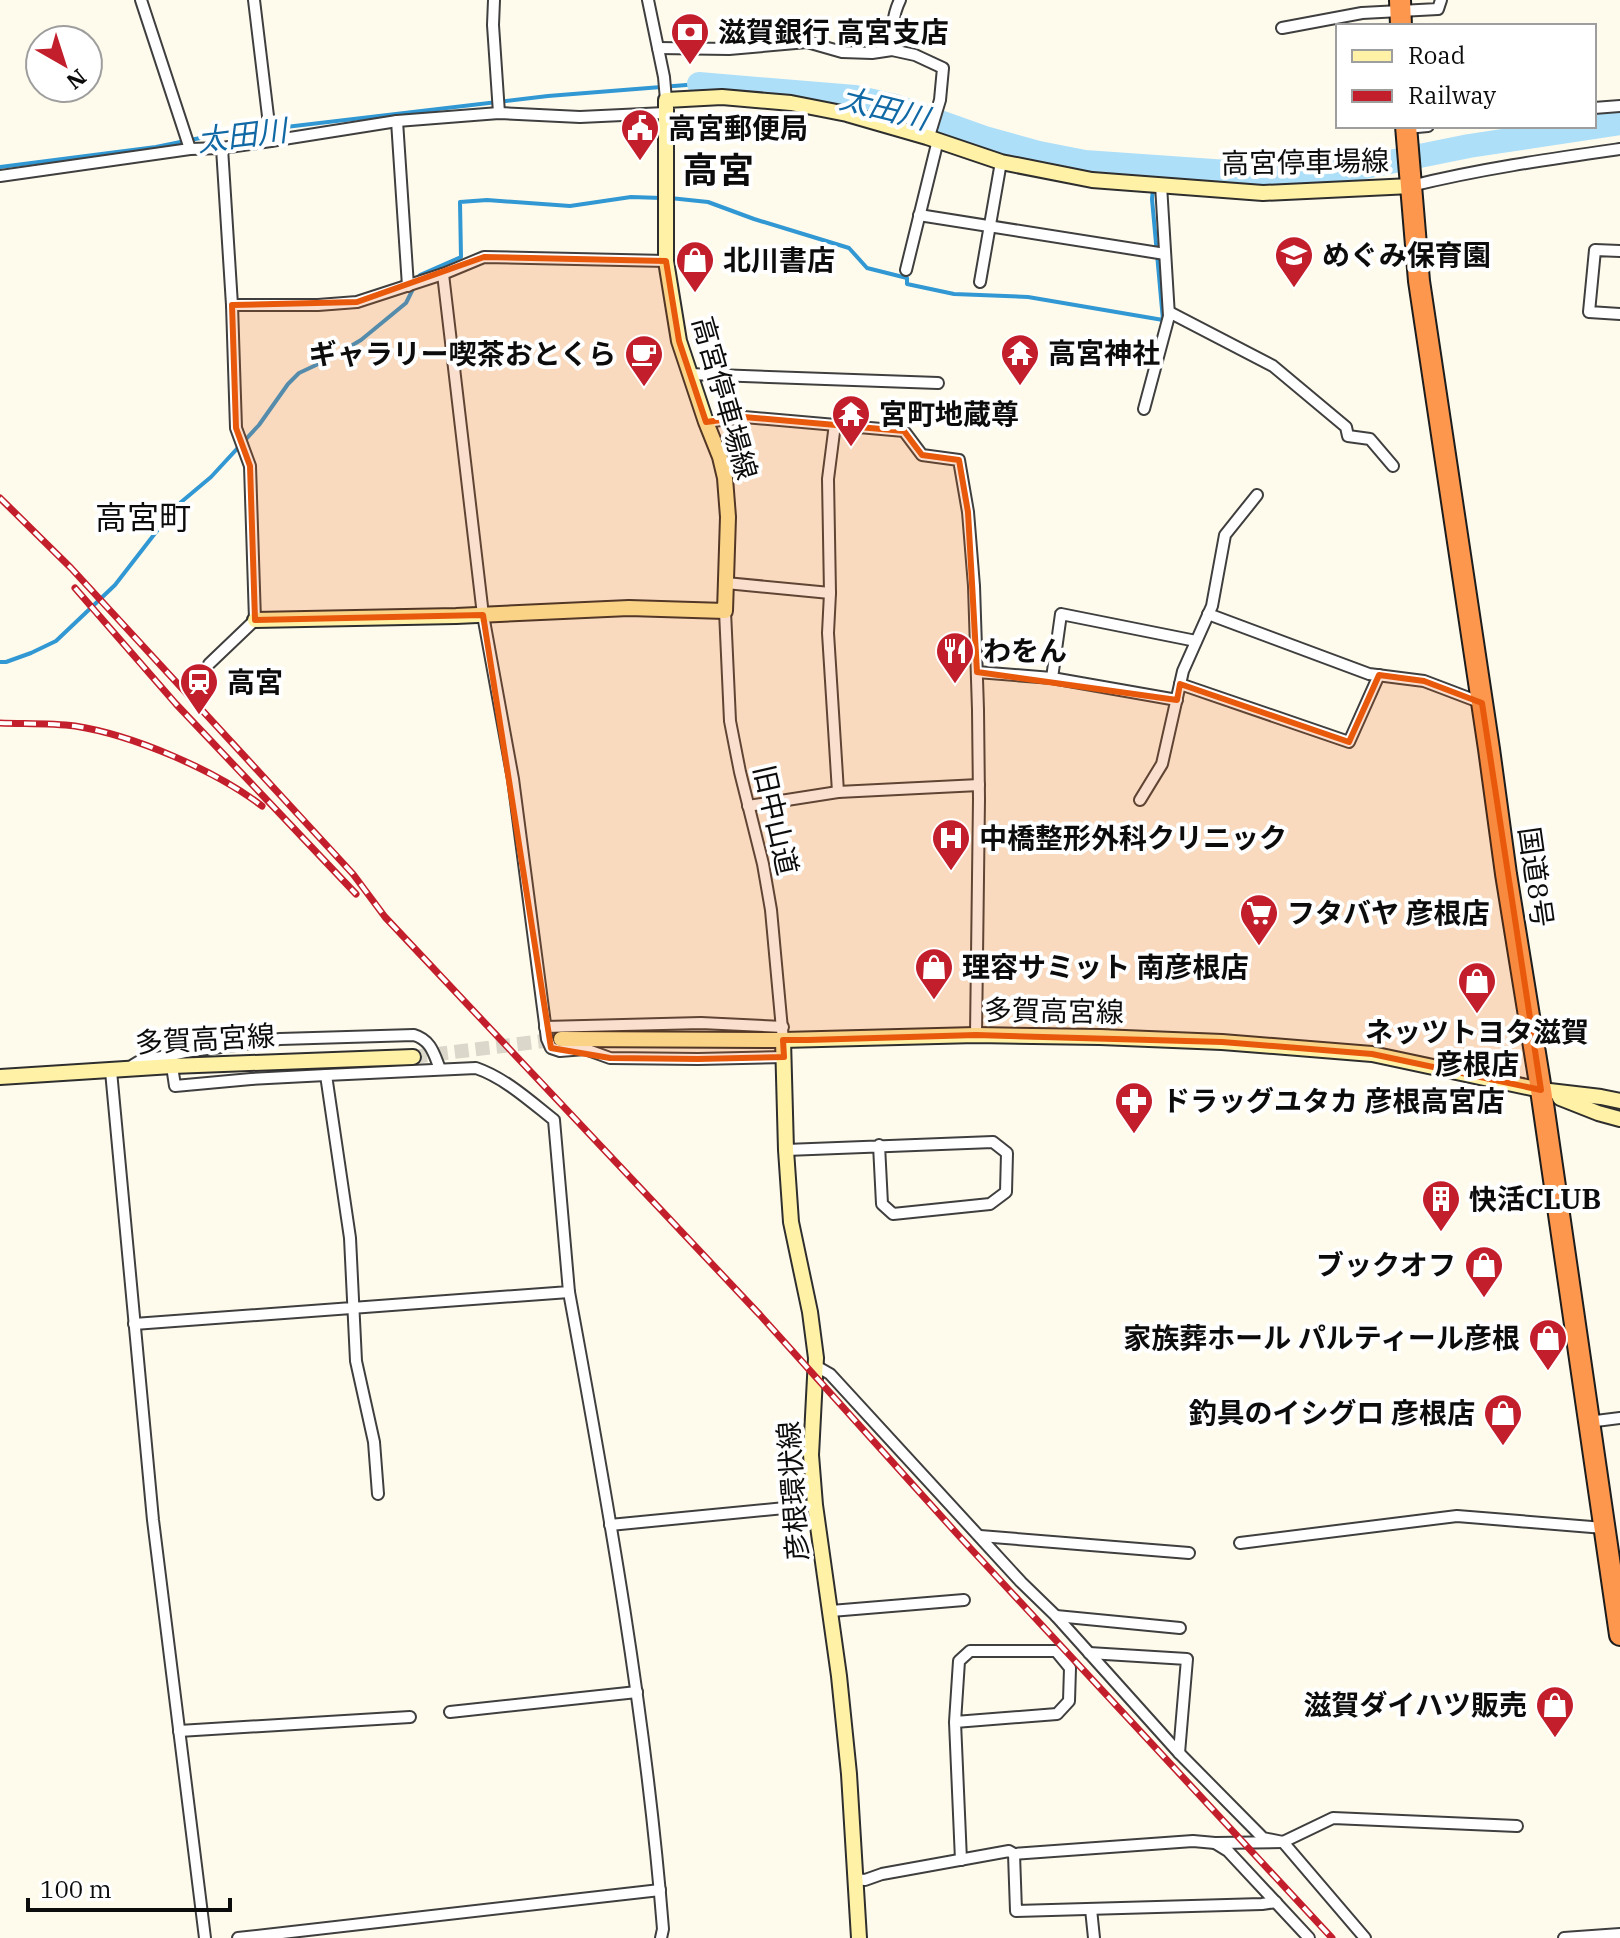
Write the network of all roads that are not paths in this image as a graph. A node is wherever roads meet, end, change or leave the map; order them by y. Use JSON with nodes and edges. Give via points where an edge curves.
{"nodes":[{"id":1,"x":141,"y":0,"type":"edge"},
{"id":2,"x":254,"y":0,"type":"edge"},
{"id":3,"x":494,"y":0,"type":"edge"},
{"id":4,"x":648,"y":0,"type":"edge"},
{"id":5,"x":900,"y":0,"type":"edge"},
{"id":6,"x":1441,"y":0,"type":"edge"},
{"id":7,"x":1400,"y":12,"type":"edge"},
{"id":8,"x":1282,"y":28,"type":"dead end"},
{"id":9,"x":658,"y":48,"type":"junction"},
{"id":10,"x":892,"y":50,"type":"junction"},
{"id":11,"x":666,"y":101,"type":"junction"},
{"id":12,"x":1620,"y":106,"type":"edge"},
{"id":13,"x":1596,"y":108,"type":"edge"},
{"id":14,"x":499,"y":113,"type":"junction"},
{"id":15,"x":397,"y":121,"type":"junction"},
{"id":16,"x":1406,"y":130,"type":"edge"},
{"id":17,"x":932,"y":137,"type":"junction"},
{"id":18,"x":271,"y":141,"type":"junction"},
{"id":19,"x":222,"y":148,"type":"junction"},
{"id":20,"x":190,"y":149,"type":"junction"},
{"id":21,"x":1620,"y":149,"type":"edge"},
{"id":22,"x":1001,"y":162,"type":"junction"},
{"id":23,"x":0,"y":176,"type":"edge"},
{"id":24,"x":1411,"y":181,"type":"junction"},
{"id":25,"x":1161,"y":185,"type":"junction"},
{"id":26,"x":919,"y":215,"type":"junction"},
{"id":27,"x":989,"y":226,"type":"junction"},
{"id":28,"x":1620,"y":251,"type":"edge"},
{"id":29,"x":1164,"y":254,"type":"junction"},
{"id":30,"x":666,"y":261,"type":"junction"},
{"id":31,"x":906,"y":270,"type":"dead end"},
{"id":32,"x":443,"y":274,"type":"junction"},
{"id":33,"x":980,"y":282,"type":"dead end"},
{"id":34,"x":408,"y":286,"type":"junction"},
{"id":35,"x":232,"y":305,"type":"junction"},
{"id":36,"x":1169,"y":312,"type":"junction"},
{"id":37,"x":1620,"y":314,"type":"edge"},
{"id":38,"x":689,"y":374,"type":"junction"},
{"id":39,"x":938,"y":383,"type":"dead end"},
{"id":40,"x":1144,"y":409,"type":"dead end"},
{"id":41,"x":706,"y":422,"type":"junction"},
{"id":42,"x":835,"y":424,"type":"junction"},
{"id":43,"x":1393,"y":466,"type":"dead end"},
{"id":44,"x":1257,"y":495,"type":"dead end"},
{"id":45,"x":726,"y":583,"type":"junction"},
{"id":46,"x":830,"y":593,"type":"junction"},
{"id":47,"x":725,"y":611,"type":"junction"},
{"id":48,"x":1208,"y":614,"type":"junction"},
{"id":49,"x":483,"y":615,"type":"junction"},
{"id":50,"x":255,"y":620,"type":"junction"},
{"id":51,"x":1196,"y":641,"type":"junction"},
{"id":52,"x":209,"y":664,"type":"dead end"},
{"id":53,"x":977,"y":672,"type":"junction"},
{"id":54,"x":1379,"y":675,"type":"junction"},
{"id":55,"x":1052,"y":678,"type":"junction"},
{"id":56,"x":1180,"y":684,"type":"junction"},
{"id":57,"x":1177,"y":700,"type":"junction"},
{"id":58,"x":1482,"y":703,"type":"junction"},
{"id":59,"x":979,"y":785,"type":"junction"},
{"id":60,"x":838,"y":792,"type":"junction"},
{"id":61,"x":1140,"y":800,"type":"dead end"},
{"id":62,"x":748,"y":806,"type":"junction"},
{"id":63,"x":545,"y":1027,"type":"junction"},
{"id":64,"x":783,"y":1034,"type":"junction"},
{"id":65,"x":976,"y":1035,"type":"junction"},
{"id":66,"x":561,"y":1039,"type":"tunnel mouth"},
{"id":67,"x":413,"y":1057,"type":"tunnel mouth"},
{"id":68,"x":784,"y":1057,"type":"junction"},
{"id":69,"x":172,"y":1066,"type":"junction"},
{"id":70,"x":440,"y":1069,"type":"junction"},
{"id":71,"x":117,"y":1070,"type":"junction"},
{"id":72,"x":326,"y":1075,"type":"junction"},
{"id":73,"x":0,"y":1077,"type":"edge"},
{"id":74,"x":1541,"y":1090,"type":"junction"},
{"id":75,"x":1620,"y":1101,"type":"edge"},
{"id":76,"x":1620,"y":1119,"type":"edge"},
{"id":77,"x":879,"y":1145,"type":"junction"},
{"id":78,"x":786,"y":1150,"type":"junction"},
{"id":79,"x":569,"y":1292,"type":"junction"},
{"id":80,"x":353,"y":1308,"type":"junction"},
{"id":81,"x":134,"y":1324,"type":"junction"},
{"id":82,"x":816,"y":1366,"type":"junction"},
{"id":83,"x":1620,"y":1418,"type":"edge"},
{"id":84,"x":1588,"y":1422,"type":"junction"},
{"id":85,"x":378,"y":1494,"type":"dead end"},
{"id":86,"x":815,"y":1505,"type":"junction"},
{"id":87,"x":610,"y":1525,"type":"junction"},
{"id":88,"x":1604,"y":1528,"type":"junction"},
{"id":89,"x":980,"y":1536,"type":"junction"},
{"id":90,"x":1240,"y":1543,"type":"dead end"},
{"id":91,"x":1189,"y":1553,"type":"dead end"},
{"id":92,"x":964,"y":1600,"type":"dead end"},
{"id":93,"x":831,"y":1611,"type":"junction"},
{"id":94,"x":1056,"y":1616,"type":"junction"},
{"id":95,"x":1180,"y":1628,"type":"dead end"},
{"id":96,"x":1620,"y":1635,"type":"edge"},
{"id":97,"x":1089,"y":1653,"type":"junction"},
{"id":98,"x":637,"y":1692,"type":"junction"},
{"id":99,"x":450,"y":1712,"type":"dead end"},
{"id":100,"x":410,"y":1717,"type":"dead end"},
{"id":101,"x":955,"y":1722,"type":"junction"},
{"id":102,"x":179,"y":1731,"type":"junction"},
{"id":103,"x":1179,"y":1753,"type":"junction"},
{"id":104,"x":1517,"y":1826,"type":"dead end"},
{"id":105,"x":1283,"y":1842,"type":"junction"},
{"id":106,"x":1215,"y":1843,"type":"junction"},
{"id":107,"x":1014,"y":1854,"type":"junction"},
{"id":108,"x":961,"y":1860,"type":"junction"},
{"id":109,"x":855,"y":1879,"type":"junction"},
{"id":110,"x":660,"y":1890,"type":"junction"},
{"id":111,"x":1276,"y":1902,"type":"junction"},
{"id":112,"x":1091,"y":1909,"type":"junction"},
{"id":113,"x":1620,"y":1934,"type":"edge"},
{"id":114,"x":205,"y":1938,"type":"edge"},
{"id":115,"x":238,"y":1938,"type":"edge"},
{"id":116,"x":661,"y":1938,"type":"edge"},
{"id":117,"x":859,"y":1938,"type":"edge"},
{"id":118,"x":1094,"y":1938,"type":"edge"},
{"id":119,"x":1309,"y":1938,"type":"edge"},
{"id":120,"x":1365,"y":1938,"type":"edge"},
{"id":121,"x":1564,"y":1938,"type":"edge"},
{"id":122,"x":1579,"y":1938,"type":"edge"}],
"edges":[{"from":1,"to":20,"type":"street"},
{"from":2,"to":18,"type":"street"},
{"from":3,"to":14,"type":"street"},
{"from":4,"to":9,"type":"street"},
{"from":5,"to":10,"type":"street","via":[[892,24]]},
{"from":6,"to":7,"type":"street","via":[[1438,9]]},
{"from":7,"to":8,"type":"street","via":[[1362,13]]},
{"from":9,"to":10,"type":"street","via":[[807,42],[842,52]]},
{"from":9,"to":11,"type":"street"},
{"from":10,"to":17,"type":"street","via":[[943,68]]},
{"from":11,"to":14,"type":"street","via":[[580,117]]},
{"from":11,"to":17,"type":"main road","name":"高宮停車場線","via":[[722,97],[791,103]]},
{"from":11,"to":30,"type":"main road","name":"高宮停車場線"},
{"from":12,"to":13,"type":"street"},
{"from":14,"to":15,"type":"street"},
{"from":15,"to":18,"type":"street"},
{"from":15,"to":34,"type":"street"},
{"from":16,"to":24,"type":"highway","name":"国道8号"},
{"from":17,"to":22,"type":"main road","name":"高宮停車場線"},
{"from":17,"to":26,"type":"street"},
{"from":18,"to":19,"type":"street"},
{"from":19,"to":20,"type":"street"},
{"from":19,"to":35,"type":"street"},
{"from":20,"to":23,"type":"street"},
{"from":21,"to":24,"type":"street"},
{"from":22,"to":25,"type":"main road","name":"高宮停車場線","via":[[1092,180]]},
{"from":22,"to":27,"type":"street"},
{"from":24,"to":25,"type":"main road","name":"高宮停車場線","via":[[1263,193]]},
{"from":24,"to":58,"type":"highway","name":"国道8号","via":[[1419,281]]},
{"from":25,"to":29,"type":"street"},
{"from":26,"to":27,"type":"street"},
{"from":26,"to":31,"type":"street"},
{"from":27,"to":29,"type":"street"},
{"from":27,"to":33,"type":"street"},
{"from":28,"to":37,"type":"street","via":[[1595,250],[1589,312]]},
{"from":29,"to":36,"type":"street"},
{"from":30,"to":32,"type":"street","via":[[484,257]]},
{"from":30,"to":38,"type":"main road","name":"高宮停車場線"},
{"from":32,"to":34,"type":"street"},
{"from":32,"to":49,"type":"street"},
{"from":34,"to":35,"type":"street","via":[[357,302]]},
{"from":35,"to":50,"type":"street","via":[[236,428],[250,466]]},
{"from":36,"to":40,"type":"street"},
{"from":36,"to":43,"type":"street","via":[[1273,366],[1346,427],[1348,436],[1370,439]]},
{"from":38,"to":39,"type":"street"},
{"from":38,"to":41,"type":"main road","name":"高宮停車場線"},
{"from":41,"to":42,"type":"street","via":[[744,417]]},
{"from":41,"to":45,"type":"main road","name":"高宮停車場線","via":[[725,478]]},
{"from":42,"to":46,"type":"street","via":[[828,479]]},
{"from":42,"to":53,"type":"street","via":[[904,431],[922,455],[959,460],[968,512]]},
{"from":44,"to":48,"type":"street","via":[[1225,535]]},
{"from":45,"to":46,"type":"street"},
{"from":45,"to":47,"type":"main road","name":"高宮停車場線"},
{"from":46,"to":60,"type":"street"},
{"from":47,"to":49,"type":"main road","via":[[629,608]]},
{"from":47,"to":62,"type":"street","name":"旧中山道","via":[[730,721]]},
{"from":48,"to":51,"type":"street"},
{"from":48,"to":54,"type":"street"},
{"from":49,"to":50,"type":"main road"},
{"from":49,"to":63,"type":"street","via":[[513,779]]},
{"from":50,"to":52,"type":"street"},
{"from":51,"to":55,"type":"street","via":[[1061,614]]},
{"from":51,"to":56,"type":"street"},
{"from":53,"to":55,"type":"street"},
{"from":53,"to":59,"type":"street"},
{"from":54,"to":56,"type":"street","via":[[1349,742]]},
{"from":54,"to":58,"type":"street","via":[[1424,681]]},
{"from":55,"to":57,"type":"street"},
{"from":56,"to":57,"type":"street"},
{"from":57,"to":61,"type":"street","via":[[1162,764]]},
{"from":58,"to":74,"type":"highway","name":"国道8号"},
{"from":59,"to":60,"type":"street"},
{"from":59,"to":65,"type":"street"},
{"from":60,"to":62,"type":"street"},
{"from":62,"to":64,"type":"street","name":"旧中山道","via":[[769,895]]},
{"from":63,"to":64,"type":"street","via":[[701,1023]]},
{"from":63,"to":68,"type":"street","via":[[551,1048],[585,1049],[610,1058]]},
{"from":64,"to":65,"type":"main road","name":"多賀高宮線"},
{"from":64,"to":66,"type":"main road","name":"多賀高宮線"},
{"from":64,"to":68,"type":"main road","name":"彦根環状線"},
{"from":65,"to":74,"type":"main road","name":"多賀高宮線","via":[[1222,1042],[1372,1054]]},
{"from":67,"to":69,"type":"main road","name":"多賀高宮線"},
{"from":68,"to":78,"type":"main road","name":"彦根環状線"},
{"from":69,"to":71,"type":"main road","name":"多賀高宮線"},
{"from":69,"to":72,"type":"street","via":[[175,1086]]},
{"from":70,"to":71,"type":"street","via":[[430,1045],[414,1035],[280,1039],[185,1052]]},
{"from":70,"to":72,"type":"street"},
{"from":70,"to":79,"type":"street","via":[[487,1071],[554,1120]]},
{"from":71,"to":73,"type":"main road","name":"多賀高宮線"},
{"from":71,"to":81,"type":"street"},
{"from":72,"to":80,"type":"street","via":[[350,1238]]},
{"from":74,"to":75,"type":"main road"},
{"from":74,"to":76,"type":"main road"},
{"from":74,"to":84,"type":"highway","name":"国道8号"},
{"from":77,"to":77,"type":"street","via":[[993,1142],[1007,1153],[1006,1192],[990,1204],[893,1214],[882,1204]]},
{"from":77,"to":78,"type":"street"},
{"from":78,"to":82,"type":"main road","name":"彦根環状線","via":[[791,1222]]},
{"from":79,"to":80,"type":"street"},
{"from":79,"to":87,"type":"street"},
{"from":80,"to":81,"type":"street"},
{"from":80,"to":85,"type":"street","via":[[356,1361],[374,1442]]},
{"from":81,"to":102,"type":"street"},
{"from":82,"to":86,"type":"main road","name":"彦根環状線","via":[[811,1455]]},
{"from":82,"to":89,"type":"street","via":[[830,1374]]},
{"from":83,"to":84,"type":"street"},
{"from":84,"to":88,"type":"highway","name":"国道8号"},
{"from":86,"to":87,"type":"street"},
{"from":86,"to":93,"type":"main road","name":"彦根環状線"},
{"from":87,"to":98,"type":"street"},
{"from":88,"to":90,"type":"street","via":[[1457,1516]]},
{"from":88,"to":96,"type":"highway","name":"国道8号"},
{"from":89,"to":91,"type":"street"},
{"from":89,"to":94,"type":"street"},
{"from":92,"to":93,"type":"street"},
{"from":93,"to":109,"type":"main road","name":"彦根環状線"},
{"from":94,"to":95,"type":"street"},
{"from":94,"to":97,"type":"street"},
{"from":97,"to":103,"type":"street"},
{"from":97,"to":103,"type":"street","via":[[1187,1659]]},
{"from":98,"to":99,"type":"street"},
{"from":98,"to":110,"type":"street"},
{"from":100,"to":102,"type":"street"},
{"from":101,"to":101,"type":"street","via":[[959,1661],[970,1651],[1056,1651],[1070,1668],[1069,1701],[1057,1714]]},
{"from":101,"to":108,"type":"street"},
{"from":102,"to":114,"type":"street"},
{"from":103,"to":105,"type":"street","via":[[1263,1838]]},
{"from":104,"to":105,"type":"street","via":[[1333,1818]]},
{"from":105,"to":106,"type":"street"},
{"from":105,"to":120,"type":"street"},
{"from":106,"to":107,"type":"street"},
{"from":106,"to":111,"type":"street"},
{"from":107,"to":108,"type":"street"},
{"from":107,"to":112,"type":"street","via":[[1016,1911]]},
{"from":108,"to":109,"type":"street"},
{"from":109,"to":117,"type":"main road","name":"彦根環状線"},
{"from":110,"to":115,"type":"street"},
{"from":110,"to":116,"type":"street"},
{"from":111,"to":112,"type":"street"},
{"from":111,"to":119,"type":"street"},
{"from":112,"to":118,"type":"street"},
{"from":113,"to":122,"type":"street"},
{"from":121,"to":122,"type":"street"}]}
